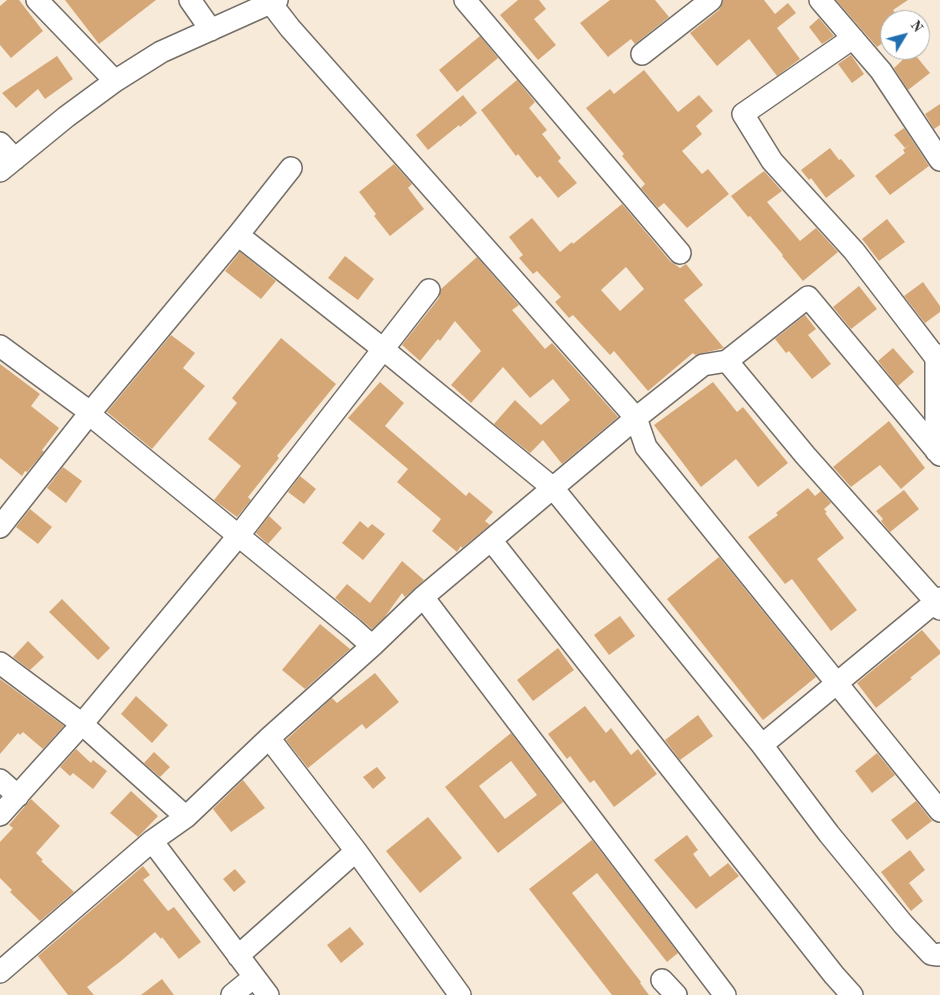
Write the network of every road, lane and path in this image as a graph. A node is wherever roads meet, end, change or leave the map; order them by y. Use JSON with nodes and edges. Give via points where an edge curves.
{"nodes":[{"id":1,"x":37,"y":0,"type":"edge"},
{"id":2,"x":190,"y":0,"type":"edge"},
{"id":3,"x":465,"y":0,"type":"edge"},
{"id":4,"x":711,"y":0,"type":"edge"},
{"id":5,"x":820,"y":0,"type":"edge"},
{"id":6,"x":274,"y":1,"type":"edge"},
{"id":7,"x":211,"y":30,"type":"junction"},
{"id":8,"x":853,"y":38,"type":"junction"},
{"id":9,"x":642,"y":54,"type":"dead end"},
{"id":10,"x":115,"y":81,"type":"junction"},
{"id":11,"x":0,"y":143,"type":"edge"},
{"id":12,"x":940,"y":160,"type":"edge"},
{"id":13,"x":8,"y":165,"type":"edge"},
{"id":14,"x":291,"y":168,"type":"dead end"},
{"id":15,"x":238,"y":235,"type":"junction"},
{"id":16,"x":680,"y":253,"type":"dead end"},
{"id":17,"x":429,"y":290,"type":"dead end"},
{"id":18,"x":0,"y":346,"type":"edge"},
{"id":19,"x":383,"y":349,"type":"junction"},
{"id":20,"x":938,"y":357,"type":"edge"},
{"id":21,"x":727,"y":361,"type":"junction"},
{"id":22,"x":89,"y":414,"type":"junction"},
{"id":23,"x":636,"y":418,"type":"junction"},
{"id":24,"x":938,"y":453,"type":"edge"},
{"id":25,"x":553,"y":488,"type":"junction"},
{"id":26,"x":0,"y":527,"type":"edge"},
{"id":27,"x":239,"y":535,"type":"junction"},
{"id":28,"x":491,"y":540,"type":"junction"},
{"id":29,"x":423,"y":597,"type":"junction"},
{"id":30,"x":939,"y":603,"type":"edge"},
{"id":31,"x":372,"y":646,"type":"junction"},
{"id":32,"x":0,"y":663,"type":"edge"},
{"id":33,"x":836,"y":683,"type":"junction"},
{"id":34,"x":82,"y":724,"type":"junction"},
{"id":35,"x":269,"y":738,"type":"junction"},
{"id":36,"x":762,"y":745,"type":"junction"},
{"id":37,"x":0,"y":780,"type":"edge"},
{"id":38,"x":18,"y":796,"type":"junction"},
{"id":39,"x":940,"y":811,"type":"edge"},
{"id":40,"x":0,"y":815,"type":"edge"},
{"id":41,"x":186,"y":817,"type":"junction"},
{"id":42,"x":152,"y":842,"type":"junction"},
{"id":43,"x":356,"y":851,"type":"junction"},
{"id":44,"x":940,"y":954,"type":"edge"},
{"id":45,"x":238,"y":956,"type":"junction"},
{"id":46,"x":0,"y":972,"type":"edge"},
{"id":47,"x":254,"y":978,"type":"junction"},
{"id":48,"x":232,"y":995,"type":"edge"},
{"id":49,"x":268,"y":995,"type":"edge"},
{"id":50,"x":460,"y":995,"type":"edge"},
{"id":51,"x":725,"y":995,"type":"edge"},
{"id":52,"x":852,"y":995,"type":"edge"}],
"edges":[{"from":1,"to":10,"type":"street"},
{"from":2,"to":7,"type":"street"},
{"from":3,"to":16,"type":"street"},
{"from":4,"to":9,"type":"street"},
{"from":5,"to":8,"type":"street"},
{"from":6,"to":7,"type":"street"},
{"from":6,"to":23,"type":"street","via":[[290,28]]},
{"from":7,"to":10,"type":"street","via":[[162,52]]},
{"from":8,"to":12,"type":"street","via":[[880,71]]},
{"from":8,"to":20,"type":"street","via":[[743,114],[772,161],[854,251]]},
{"from":10,"to":13,"type":"street"},
{"from":11,"to":13,"type":"street"},
{"from":14,"to":15,"type":"street"},
{"from":15,"to":19,"type":"street"},
{"from":15,"to":22,"type":"street"},
{"from":17,"to":19,"type":"street"},
{"from":18,"to":22,"type":"street"},
{"from":19,"to":25,"type":"street"},
{"from":19,"to":27,"type":"street"},
{"from":20,"to":24,"type":"street"},
{"from":21,"to":23,"type":"street","via":[[703,365]]},
{"from":21,"to":24,"type":"street","via":[[808,297]]},
{"from":21,"to":30,"type":"street","via":[[805,455]]},
{"from":22,"to":26,"type":"street"},
{"from":22,"to":27,"type":"street"},
{"from":23,"to":25,"type":"street"},
{"from":23,"to":33,"type":"street","via":[[646,447]]},
{"from":25,"to":28,"type":"street"},
{"from":25,"to":36,"type":"street"},
{"from":27,"to":31,"type":"street"},
{"from":27,"to":34,"type":"street"},
{"from":28,"to":29,"type":"street"},
{"from":28,"to":52,"type":"street"},
{"from":29,"to":31,"type":"street"},
{"from":29,"to":51,"type":"street"},
{"from":30,"to":33,"type":"street"},
{"from":31,"to":35,"type":"street"},
{"from":32,"to":34,"type":"street"},
{"from":33,"to":36,"type":"street"},
{"from":33,"to":39,"type":"street"},
{"from":34,"to":38,"type":"street"},
{"from":34,"to":41,"type":"street"},
{"from":35,"to":41,"type":"street"},
{"from":35,"to":43,"type":"street"},
{"from":36,"to":44,"type":"street","via":[[903,924],[931,954]]},
{"from":37,"to":38,"type":"street"},
{"from":38,"to":40,"type":"street"},
{"from":41,"to":42,"type":"street"},
{"from":42,"to":45,"type":"street"},
{"from":42,"to":46,"type":"street"},
{"from":43,"to":45,"type":"street"},
{"from":43,"to":50,"type":"street"},
{"from":45,"to":47,"type":"street"},
{"from":47,"to":48,"type":"street"},
{"from":47,"to":49,"type":"street"}]}
